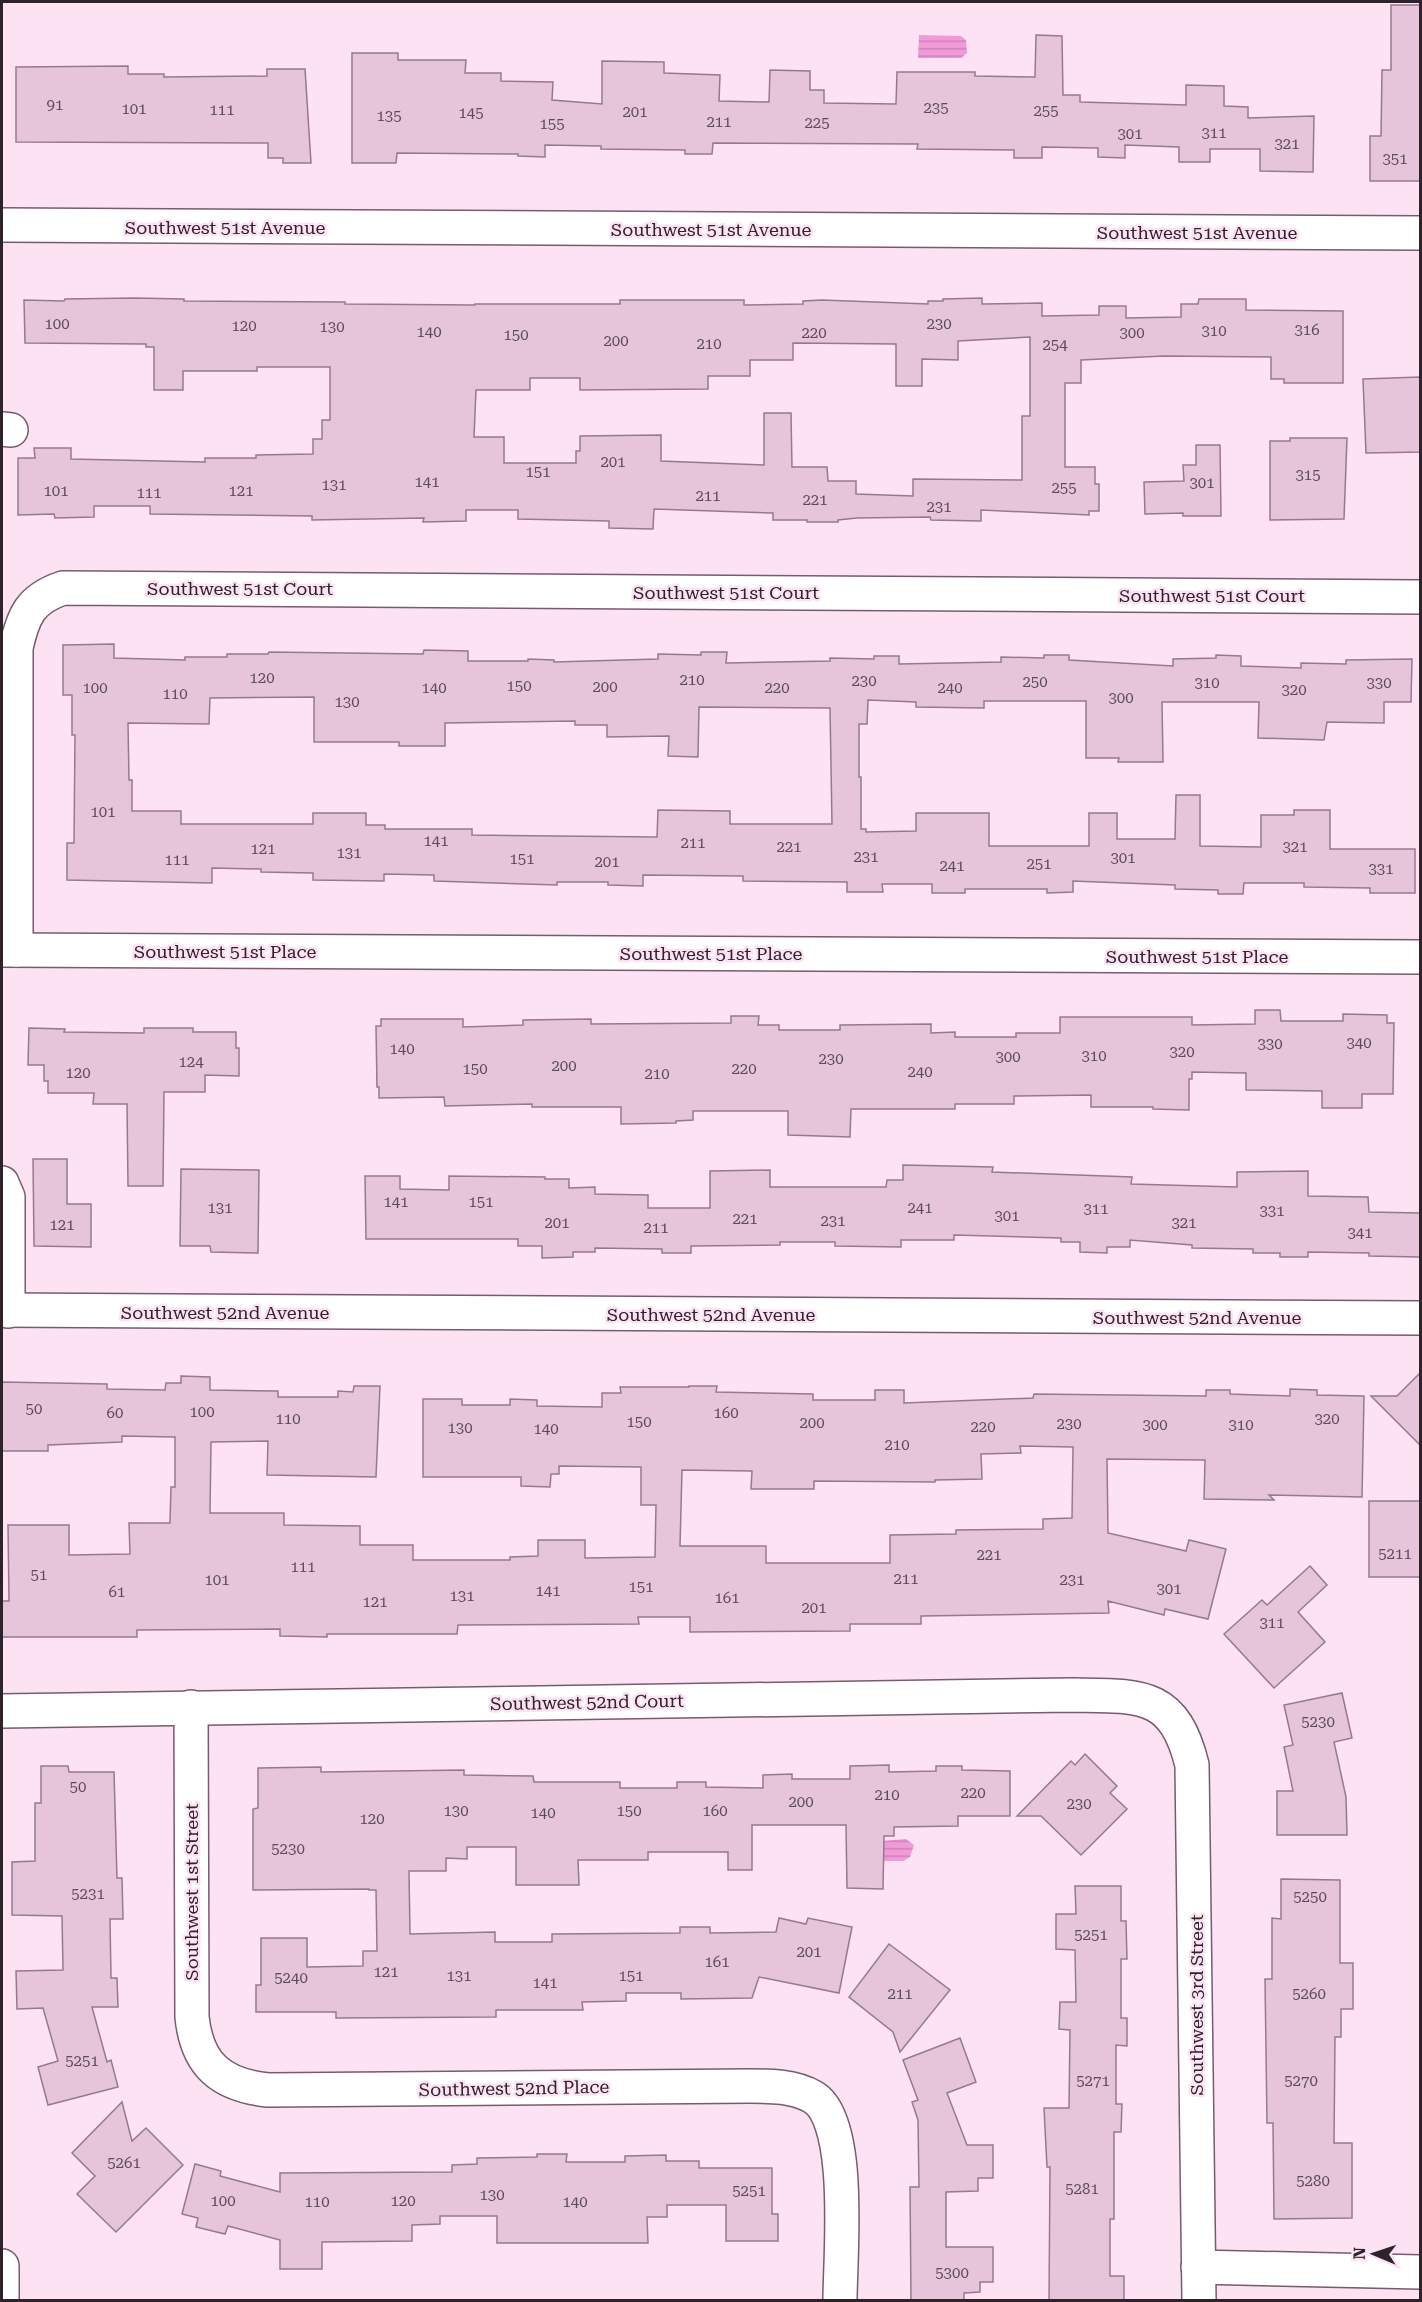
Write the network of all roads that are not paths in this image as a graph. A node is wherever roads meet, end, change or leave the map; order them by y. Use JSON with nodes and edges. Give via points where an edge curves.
{"nodes":[{"id":1,"x":2,"y":225,"type":"edge"},
{"id":2,"x":1420,"y":233,"type":"edge"},
{"id":3,"x":1420,"y":597,"type":"edge"},
{"id":4,"x":9,"y":950,"type":"edge"},
{"id":5,"x":1420,"y":957,"type":"edge"},
{"id":6,"x":2,"y":1183,"type":"edge"},
{"id":7,"x":5,"y":1311,"type":"edge"},
{"id":8,"x":1420,"y":1318,"type":"edge"},
{"id":9,"x":191,"y":1707,"type":"junction"},
{"id":10,"x":2,"y":1711,"type":"edge"},
{"id":11,"x":1170,"y":1714,"type":"joint"},
{"id":12,"x":216,"y":2071,"type":"joint"},
{"id":13,"x":2,"y":2266,"type":"edge"},
{"id":14,"x":1198,"y":2267,"type":"junction"},
{"id":15,"x":1420,"y":2272,"type":"edge"},
{"id":16,"x":2,"y":2276,"type":"edge"},
{"id":17,"x":2,"y":2301,"type":"edge"},
{"id":18,"x":840,"y":2301,"type":"edge"},
{"id":19,"x":1198,"y":2301,"type":"edge"}],
"edges":[{"from":1,"to":2,"type":"street","name":"Southwest 51st Avenue"},
{"from":3,"to":4,"type":"street","name":"Southwest 51st Court","via":[[77,587],[51,592],[35,603],[21,627],[16,648]]},
{"from":4,"to":5,"type":"street","name":"Southwest 51st Place"},
{"from":6,"to":7,"type":"street","via":[[8,1197]]},
{"from":7,"to":8,"type":"street","name":"Southwest 52nd Avenue"},
{"from":9,"to":10,"type":"street","name":"Southwest 52nd Court"},
{"from":9,"to":11,"type":"street","name":"Southwest 52nd Court","via":[[1072,1695],[1142,1700]]},
{"from":9,"to":12,"type":"street","name":"Southwest 1st Street","via":[[192,2017],[198,2045]]},
{"from":11,"to":14,"type":"street","name":"Southwest 3rd Street","via":[[1187,1743],[1194,1798]]},
{"from":12,"to":18,"type":"street","name":"Southwest 52nd Place","via":[[237,2085],[268,2090],[750,2086],[784,2088],[814,2098],[826,2110],[839,2147]]},
{"from":13,"to":16,"type":"street"},
{"from":14,"to":15,"type":"street"},
{"from":14,"to":19,"type":"street","name":"Southwest 3rd Street"},
{"from":16,"to":17,"type":"street"}]}
